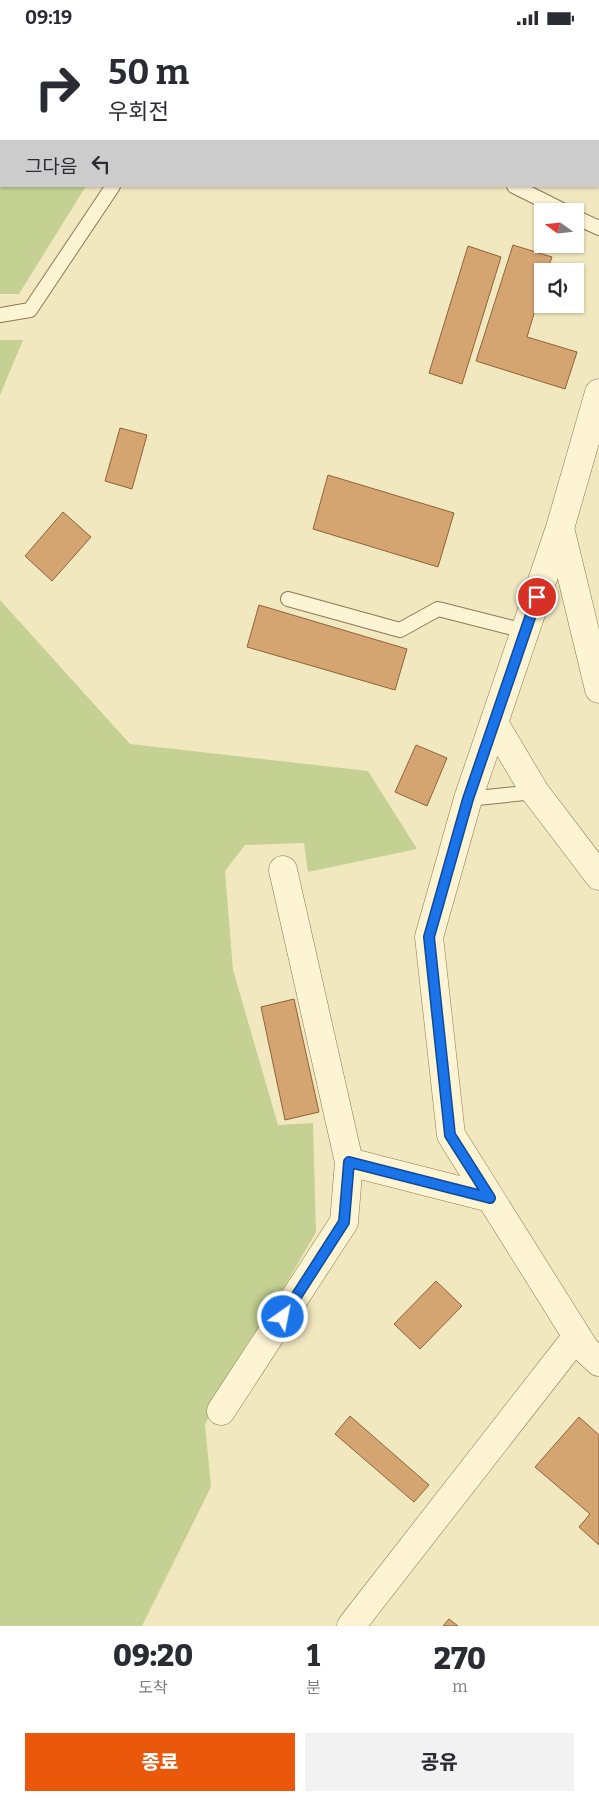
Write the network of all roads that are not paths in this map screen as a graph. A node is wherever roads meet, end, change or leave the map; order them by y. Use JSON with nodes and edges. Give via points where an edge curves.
{"nodes":[{"id":1,"x":113,"y":187,"type":"edge"},
{"id":2,"x":516,"y":187,"type":"edge"},
{"id":3,"x":548,"y":203,"type":"edge"},
{"id":4,"x":584,"y":222,"type":"edge"},
{"id":5,"x":599,"y":229,"type":"edge"},
{"id":6,"x":0,"y":315,"type":"edge"},
{"id":7,"x":599,"y":393,"type":"edge"},
{"id":8,"x":560,"y":528,"type":"junction"},
{"id":9,"x":288,"y":599,"type":"dead end"},
{"id":10,"x":525,"y":631,"type":"junction"},
{"id":11,"x":599,"y":689,"type":"edge"},
{"id":12,"x":494,"y":723,"type":"junction"},
{"id":13,"x":535,"y":792,"type":"junction"},
{"id":14,"x":468,"y":799,"type":"junction"},
{"id":15,"x":283,"y":870,"type":"dead end"},
{"id":16,"x":599,"y":876,"type":"edge"},
{"id":17,"x":349,"y":1162,"type":"junction"},
{"id":18,"x":490,"y":1198,"type":"junction"},
{"id":19,"x":577,"y":1336,"type":"junction"},
{"id":20,"x":599,"y":1361,"type":"edge"},
{"id":21,"x":221,"y":1411,"type":"dead end"},
{"id":22,"x":351,"y":1626,"type":"edge"}],
"edges":[{"from":1,"to":6,"type":"lane","via":[[30,310]]},
{"from":2,"to":3,"type":"lane"},
{"from":4,"to":5,"type":"lane"},
{"from":7,"to":8,"type":"street"},
{"from":8,"to":10,"type":"street"},
{"from":8,"to":11,"type":"street"},
{"from":9,"to":10,"type":"lane","via":[[400,630],[438,609]]},
{"from":10,"to":12,"type":"street"},
{"from":12,"to":13,"type":"street"},
{"from":12,"to":14,"type":"street"},
{"from":13,"to":14,"type":"lane"},
{"from":13,"to":16,"type":"street"},
{"from":14,"to":18,"type":"street","via":[[429,937],[450,1135]]},
{"from":15,"to":17,"type":"street"},
{"from":17,"to":18,"type":"street"},
{"from":17,"to":21,"type":"street","via":[[344,1222]]},
{"from":18,"to":19,"type":"street"},
{"from":19,"to":20,"type":"street","via":[[585,1349]]},
{"from":19,"to":22,"type":"street"}]}
